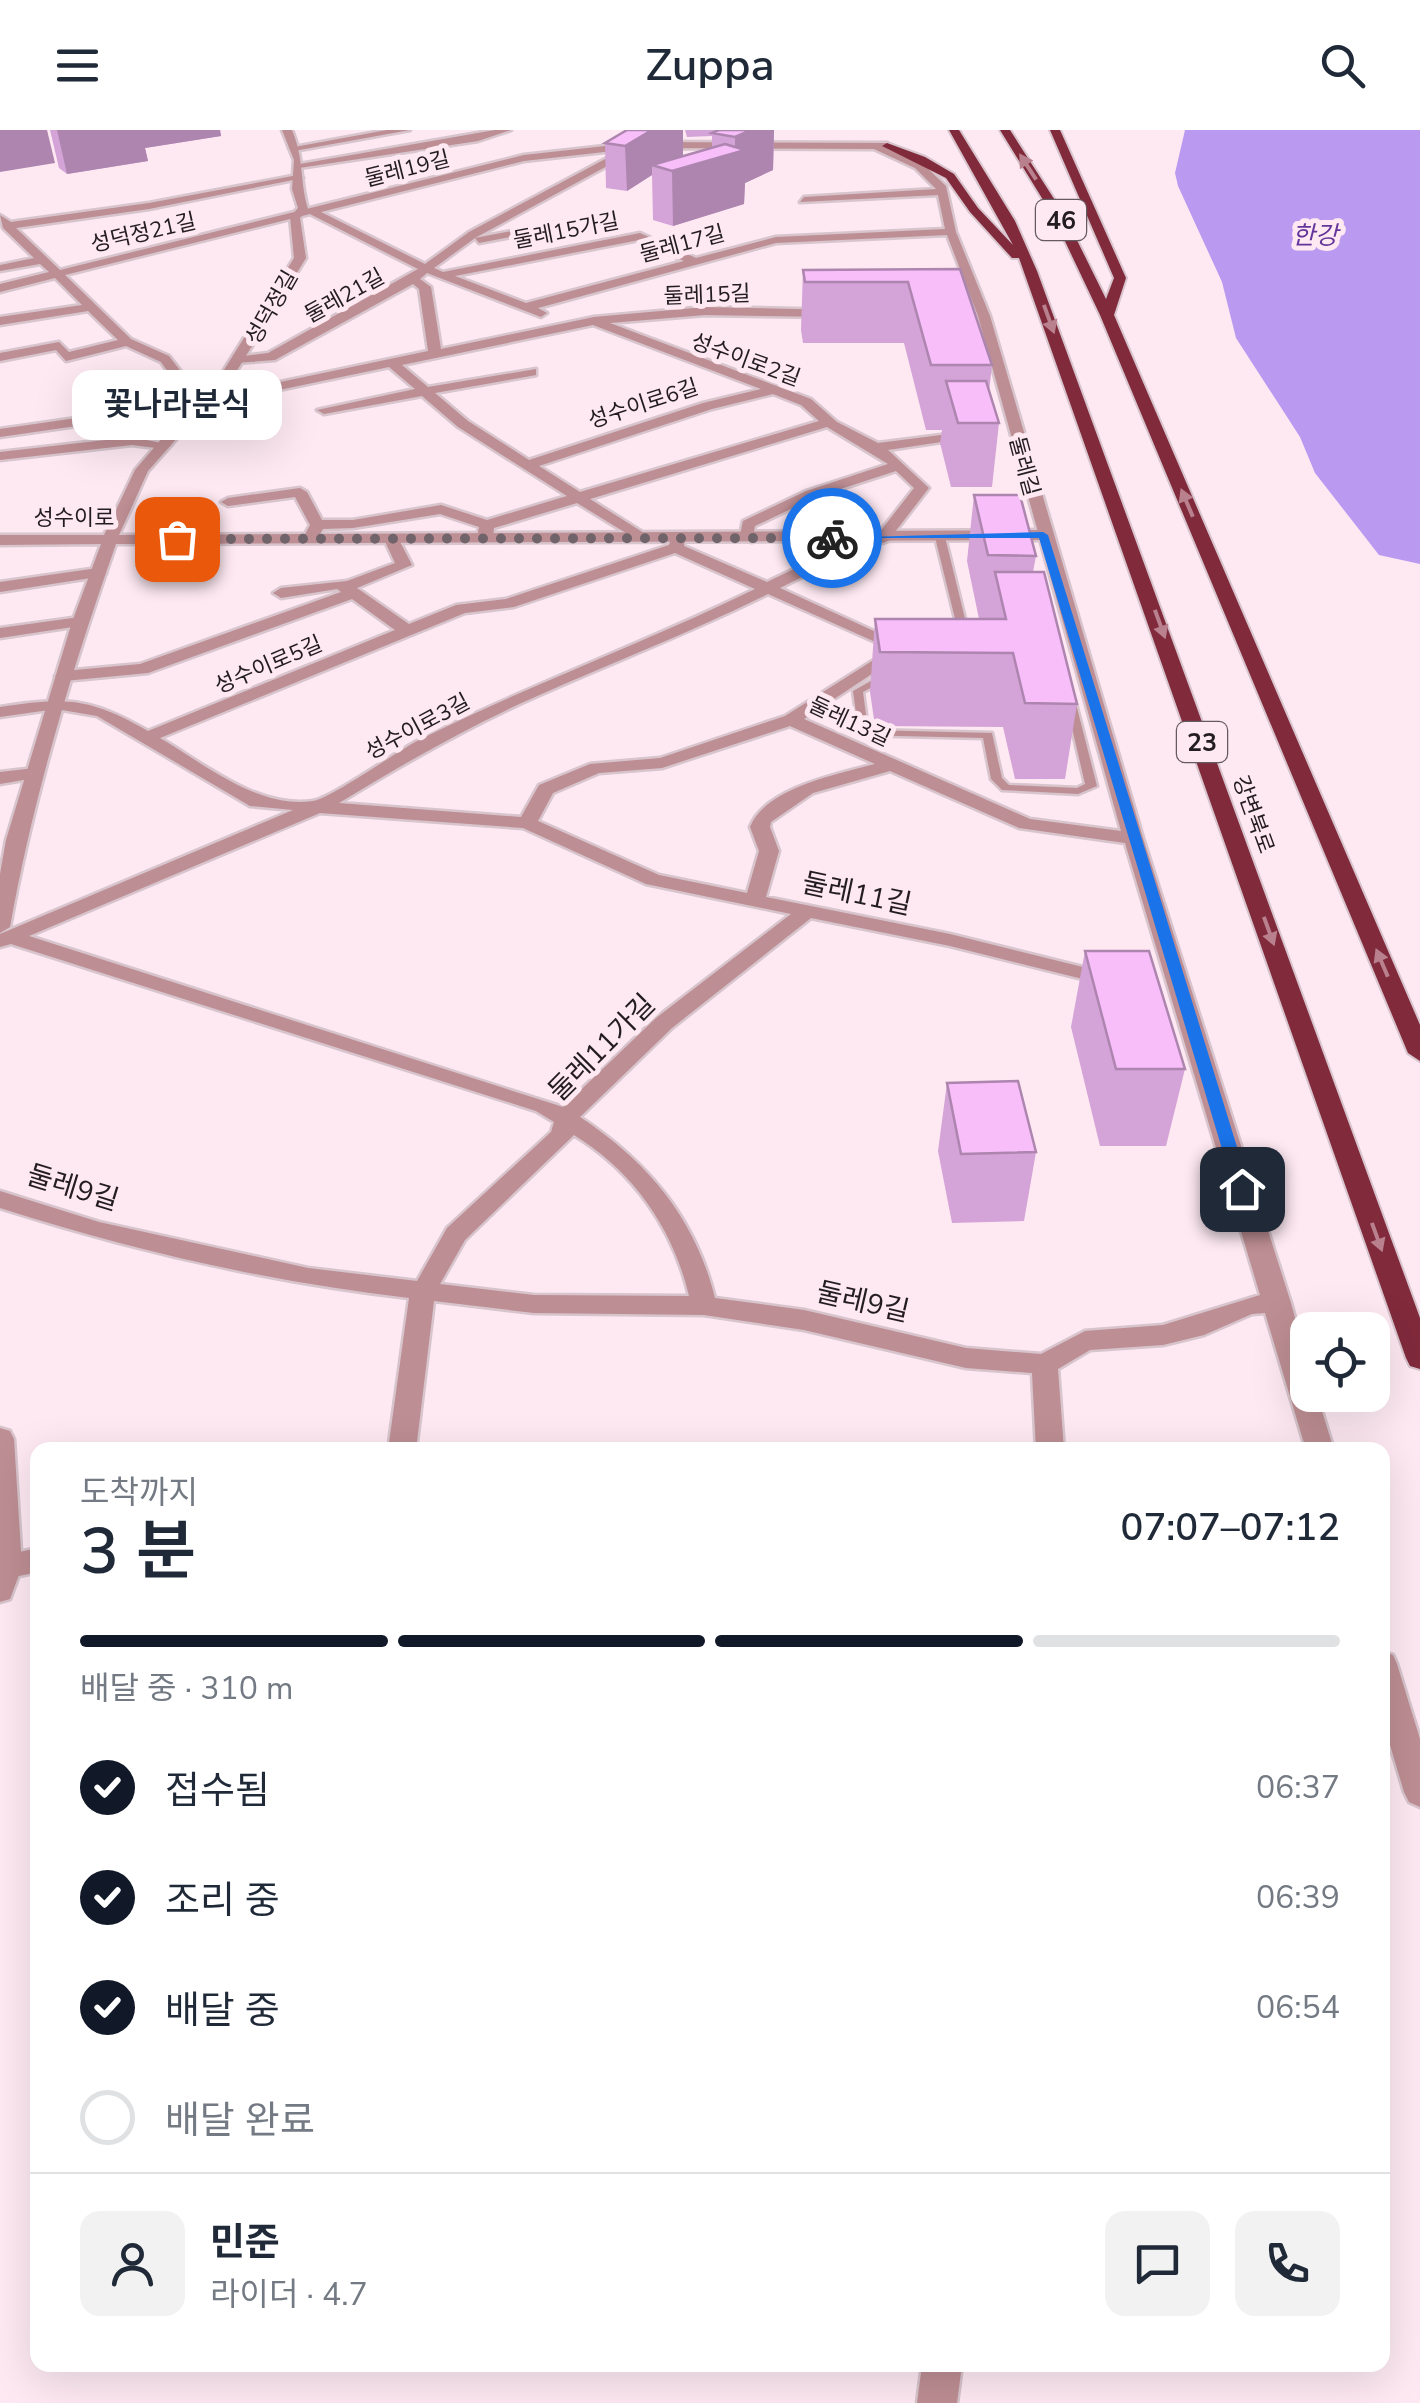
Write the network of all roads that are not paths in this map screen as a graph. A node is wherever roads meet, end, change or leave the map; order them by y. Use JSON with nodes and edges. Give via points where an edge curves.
{"nodes":[{"id":1,"x":287,"y":130,"type":"edge"},
{"id":2,"x":405,"y":130,"type":"edge"},
{"id":3,"x":506,"y":130,"type":"edge"},
{"id":4,"x":656,"y":130,"type":"edge"},
{"id":5,"x":1005,"y":130,"type":"edge"},
{"id":6,"x":1055,"y":130,"type":"edge"},
{"id":7,"x":954,"y":133,"type":"edge"},
{"id":8,"x":841,"y":134,"type":"dead end"},
{"id":9,"x":641,"y":145,"type":"junction"},
{"id":10,"x":883,"y":147,"type":"junction"},
{"id":11,"x":294,"y":148,"type":"junction"},
{"id":12,"x":298,"y":171,"type":"junction"},
{"id":13,"x":943,"y":192,"type":"junction"},
{"id":14,"x":828,"y":211,"type":"dead end"},
{"id":15,"x":312,"y":212,"type":"junction"},
{"id":16,"x":295,"y":217,"type":"junction"},
{"id":17,"x":591,"y":219,"type":"dead end"},
{"id":18,"x":4,"y":222,"type":"edge"},
{"id":19,"x":840,"y":224,"type":"dead end"},
{"id":20,"x":951,"y":232,"type":"junction"},
{"id":21,"x":851,"y":237,"type":"junction"},
{"id":22,"x":22,"y":240,"type":"junction"},
{"id":23,"x":0,"y":244,"type":"edge"},
{"id":24,"x":460,"y":244,"type":"junction"},
{"id":25,"x":41,"y":260,"type":"junction"},
{"id":26,"x":693,"y":261,"type":"junction"},
{"id":27,"x":0,"y":268,"type":"edge"},
{"id":28,"x":426,"y":269,"type":"junction"},
{"id":29,"x":1031,"y":271,"type":"junction"},
{"id":30,"x":54,"y":273,"type":"junction"},
{"id":31,"x":444,"y":276,"type":"junction"},
{"id":32,"x":412,"y":279,"type":"junction"},
{"id":33,"x":0,"y":288,"type":"edge"},
{"id":34,"x":526,"y":306,"type":"junction"},
{"id":35,"x":90,"y":307,"type":"junction"},
{"id":36,"x":844,"y":314,"type":"edge"},
{"id":37,"x":1107,"y":315,"type":"junction"},
{"id":38,"x":964,"y":316,"type":"edge"},
{"id":39,"x":984,"y":316,"type":"junction"},
{"id":40,"x":0,"y":321,"type":"edge"},
{"id":41,"x":594,"y":321,"type":"junction"},
{"id":42,"x":574,"y":325,"type":"junction"},
{"id":43,"x":127,"y":342,"type":"junction"},
{"id":44,"x":436,"y":354,"type":"junction"},
{"id":45,"x":0,"y":357,"type":"edge"},
{"id":46,"x":239,"y":360,"type":"junction"},
{"id":47,"x":392,"y":363,"type":"junction"},
{"id":48,"x":531,"y":372,"type":"dead end"},
{"id":49,"x":774,"y":390,"type":"junction"},
{"id":50,"x":425,"y":391,"type":"junction"},
{"id":51,"x":207,"y":404,"type":"junction"},
{"id":52,"x":324,"y":410,"type":"dead end"},
{"id":53,"x":824,"y":424,"type":"junction"},
{"id":54,"x":1001,"y":428,"type":"junction"},
{"id":55,"x":0,"y":432,"type":"edge"},
{"id":56,"x":164,"y":445,"type":"junction"},
{"id":57,"x":876,"y":448,"type":"junction"},
{"id":58,"x":0,"y":456,"type":"edge"},
{"id":59,"x":528,"y":464,"type":"junction"},
{"id":60,"x":900,"y":465,"type":"junction"},
{"id":61,"x":580,"y":497,"type":"junction"},
{"id":62,"x":228,"y":502,"type":"dead end"},
{"id":63,"x":486,"y":531,"type":"junction"},
{"id":64,"x":314,"y":532,"type":"junction"},
{"id":65,"x":1043,"y":535,"type":"junction"},
{"id":66,"x":639,"y":536,"type":"junction"},
{"id":67,"x":940,"y":537,"type":"junction"},
{"id":68,"x":391,"y":538,"type":"junction"},
{"id":69,"x":747,"y":538,"type":"junction"},
{"id":70,"x":840,"y":538,"type":"junction"},
{"id":71,"x":884,"y":538,"type":"junction"},
{"id":72,"x":0,"y":540,"type":"edge"},
{"id":73,"x":110,"y":540,"type":"junction"},
{"id":74,"x":677,"y":543,"type":"junction"},
{"id":75,"x":98,"y":573,"type":"junction"},
{"id":76,"x":0,"y":587,"type":"edge"},
{"id":77,"x":768,"y":588,"type":"junction"},
{"id":78,"x":350,"y":590,"type":"junction"},
{"id":79,"x":280,"y":593,"type":"dead end"},
{"id":80,"x":80,"y":622,"type":"junction"},
{"id":81,"x":408,"y":630,"type":"junction"},
{"id":82,"x":964,"y":632,"type":"junction"},
{"id":83,"x":982,"y":632,"type":"edge"},
{"id":84,"x":0,"y":634,"type":"edge"},
{"id":85,"x":967,"y":646,"type":"edge"},
{"id":86,"x":901,"y":675,"type":"edge"},
{"id":87,"x":64,"y":676,"type":"junction"},
{"id":88,"x":1069,"y":695,"type":"edge"},
{"id":89,"x":56,"y":704,"type":"junction"},
{"id":90,"x":0,"y":712,"type":"edge"},
{"id":91,"x":791,"y":720,"type":"junction"},
{"id":92,"x":146,"y":738,"type":"junction"},
{"id":93,"x":890,"y":765,"type":"junction"},
{"id":94,"x":35,"y":773,"type":"junction"},
{"id":95,"x":0,"y":778,"type":"edge"},
{"id":96,"x":322,"y":805,"type":"junction"},
{"id":97,"x":527,"y":823,"type":"junction"},
{"id":98,"x":1132,"y":838,"type":"junction"},
{"id":99,"x":755,"y":899,"type":"junction"},
{"id":100,"x":807,"y":911,"type":"junction"},
{"id":101,"x":3,"y":935,"type":"edge"},
{"id":102,"x":1129,"y":985,"type":"edge"},
{"id":103,"x":1420,"y":1053,"type":"edge"},
{"id":104,"x":566,"y":1118,"type":"junction"},
{"id":105,"x":0,"y":1199,"type":"edge"},
{"id":106,"x":422,"y":1292,"type":"junction"},
{"id":107,"x":1278,"y":1303,"type":"junction"},
{"id":108,"x":704,"y":1306,"type":"junction"},
{"id":109,"x":1420,"y":1358,"type":"edge"},
{"id":110,"x":1045,"y":1364,"type":"junction"},
{"id":111,"x":0,"y":1439,"type":"edge"},
{"id":112,"x":403,"y":1442,"type":"edge"},
{"id":113,"x":1050,"y":1442,"type":"edge"},
{"id":114,"x":1318,"y":1442,"type":"edge"},
{"id":115,"x":30,"y":1563,"type":"edge"},
{"id":116,"x":2,"y":1575,"type":"edge"},
{"id":117,"x":1390,"y":1691,"type":"edge"},
{"id":118,"x":1420,"y":1792,"type":"edge"},
{"id":119,"x":941,"y":2372,"type":"edge"},
{"id":120,"x":937,"y":2403,"type":"edge"}],
"edges":[{"from":1,"to":11,"type":"street","name":"성덕정길"},
{"from":2,"to":11,"type":"street"},
{"from":3,"to":12,"type":"street"},
{"from":4,"to":9,"type":"street","name":"둘레21길"},
{"from":37,"to":5,"type":"highway","number":"46","one_way":true,"via":[[1059,216]]},
{"from":6,"to":37,"type":"highway","via":[[1120,278]]},
{"from":7,"to":29,"type":"highway","name":"강변북로","number":"23","via":[[1009,221]]},
{"from":8,"to":10,"type":"street"},
{"from":9,"to":10,"type":"street","name":"둘레19길"},
{"from":9,"to":15,"type":"street","name":"둘레19길","via":[[524,158]]},
{"from":9,"to":24,"type":"street","name":"둘레21길"},
{"from":10,"to":13,"type":"street","via":[[930,174]]},
{"from":10,"to":29,"type":"highway","via":[[950,176]]},
{"from":11,"to":12,"type":"street","name":"성덕정길"},
{"from":12,"to":16,"type":"street","name":"성덕정길","via":[[303,209]]},
{"from":12,"to":18,"type":"street","via":[[150,206]]},
{"from":13,"to":14,"type":"street","via":[[811,199]]},
{"from":13,"to":20,"type":"street","name":"둘레길"},
{"from":15,"to":16,"type":"street","name":"둘레19길"},
{"from":15,"to":28,"type":"street"},
{"from":16,"to":30,"type":"street","name":"성덕정21길"},
{"from":16,"to":46,"type":"street","name":"성덕정길","via":[[300,258]]},
{"from":17,"to":24,"type":"street","name":"둘레21길"},
{"from":18,"to":22,"type":"street"},
{"from":19,"to":21,"type":"street"},
{"from":20,"to":21,"type":"street","name":"둘레17길"},
{"from":20,"to":39,"type":"street","name":"둘레길"},
{"from":21,"to":26,"type":"street","name":"둘레17길","via":[[776,240]]},
{"from":22,"to":23,"type":"street"},
{"from":22,"to":25,"type":"street"},
{"from":24,"to":28,"type":"street","name":"둘레21길"},
{"from":25,"to":27,"type":"street"},
{"from":25,"to":30,"type":"street"},
{"from":26,"to":31,"type":"street","name":"둘레15가길","via":[[640,236]]},
{"from":26,"to":34,"type":"street","name":"둘레17길"},
{"from":28,"to":31,"type":"street"},
{"from":28,"to":32,"type":"street","name":"둘레21길"},
{"from":29,"to":109,"type":"highway","name":"강변북로","number":"23","one_way":true},
{"from":30,"to":33,"type":"street","name":"성덕정21길"},
{"from":30,"to":35,"type":"street"},
{"from":31,"to":34,"type":"street"},
{"from":32,"to":44,"type":"street","via":[[424,287]]},
{"from":32,"to":46,"type":"street","name":"둘레21길","via":[[271,357]]},
{"from":34,"to":42,"type":"street"},
{"from":35,"to":40,"type":"street"},
{"from":35,"to":43,"type":"street"},
{"from":36,"to":41,"type":"street","name":"둘레15길","via":[[705,310]]},
{"from":103,"to":37,"type":"highway","one_way":true},
{"from":38,"to":39,"type":"street"},
{"from":39,"to":54,"type":"street","name":"둘레길"},
{"from":41,"to":42,"type":"street","name":"둘레15길"},
{"from":41,"to":49,"type":"street","name":"성수이로2길"},
{"from":42,"to":44,"type":"street","name":"둘레15길"},
{"from":43,"to":45,"type":"street","via":[[66,356],[59,346]]},
{"from":43,"to":51,"type":"street","via":[[165,359]]},
{"from":44,"to":47,"type":"street","name":"둘레15길"},
{"from":46,"to":51,"type":"street","name":"성덕정길"},
{"from":47,"to":50,"type":"street"},
{"from":47,"to":51,"type":"street","name":"둘레15길"},
{"from":48,"to":50,"type":"street"},
{"from":49,"to":53,"type":"street","name":"성수이로2길","via":[[806,402]]},
{"from":49,"to":59,"type":"street","name":"성수이로6길"},
{"from":50,"to":52,"type":"street"},
{"from":50,"to":59,"type":"street"},
{"from":51,"to":55,"type":"street","name":"둘레15길"},
{"from":51,"to":56,"type":"street","name":"성덕정길"},
{"from":53,"to":57,"type":"street","name":"성수이로2길"},
{"from":53,"to":61,"type":"street"},
{"from":54,"to":57,"type":"street"},
{"from":54,"to":65,"type":"street","name":"둘레길"},
{"from":56,"to":58,"type":"street","via":[[132,441]]},
{"from":56,"to":73,"type":"street","name":"성덕정길","via":[[142,470]]},
{"from":57,"to":60,"type":"street","name":"성수이로2길"},
{"from":59,"to":61,"type":"street"},
{"from":60,"to":69,"type":"street","via":[[811,494],[748,524]]},
{"from":60,"to":71,"type":"street","via":[[922,488]]},
{"from":61,"to":63,"type":"street"},
{"from":61,"to":66,"type":"street"},
{"from":62,"to":64,"type":"street","via":[[300,492]]},
{"from":63,"to":64,"type":"street","via":[[441,509]]},
{"from":63,"to":66,"type":"street","name":"성수이로"},
{"from":63,"to":68,"type":"street","name":"성수이로"},
{"from":64,"to":68,"type":"street","name":"성수이로"},
{"from":64,"to":73,"type":"street","name":"성수이로"},
{"from":65,"to":67,"type":"street","name":"성수이로"},
{"from":65,"to":98,"type":"street","name":"둘레길"},
{"from":66,"to":74,"type":"street","name":"성수이로"},
{"from":67,"to":71,"type":"street","name":"성수이로"},
{"from":67,"to":82,"type":"lane"},
{"from":68,"to":78,"type":"street","via":[[404,565]]},
{"from":69,"to":70,"type":"street","name":"성수이로"},
{"from":69,"to":74,"type":"street","name":"성수이로"},
{"from":70,"to":71,"type":"street","name":"성수이로"},
{"from":70,"to":77,"type":"street","name":"성수이로3길","via":[[842,550]]},
{"from":72,"to":73,"type":"street","name":"성수이로"},
{"from":73,"to":75,"type":"street","name":"성덕정길"},
{"from":74,"to":77,"type":"street","name":"둘레13길"},
{"from":74,"to":81,"type":"street","name":"성수이로5길","via":[[508,604],[462,608]]},
{"from":75,"to":76,"type":"street"},
{"from":75,"to":80,"type":"street","name":"성덕정길"},
{"from":77,"to":91,"type":"street","name":"둘레13길","via":[[902,648]]},
{"from":77,"to":96,"type":"street","name":"성수이로3길","via":[[527,694]]},
{"from":78,"to":79,"type":"street","via":[[340,584]]},
{"from":78,"to":81,"type":"street"},
{"from":78,"to":87,"type":"street","via":[[142,669]]},
{"from":80,"to":84,"type":"street"},
{"from":80,"to":87,"type":"street","name":"성덕정길"},
{"from":81,"to":92,"type":"street","name":"성수이로5길"},
{"from":82,"to":83,"type":"lane"},
{"from":82,"to":85,"type":"lane"},
{"from":86,"to":88,"type":"lane","via":[[882,675],[858,691],[863,734],[988,735],[997,779],[1006,788],[1091,786]]},
{"from":87,"to":89,"type":"street","name":"성덕정길"},
{"from":89,"to":90,"type":"street","name":"둘레11길"},
{"from":89,"to":92,"type":"street","name":"둘레11길","via":[[102,712]]},
{"from":89,"to":94,"type":"street","name":"성덕정길"},
{"from":91,"to":93,"type":"street","name":"둘레13길"},
{"from":91,"to":97,"type":"street","via":[[662,762],[596,768],[546,789]]},
{"from":92,"to":96,"type":"street","name":"둘레11길","via":[[257,802]]},
{"from":93,"to":98,"type":"street","name":"둘레13길","via":[[1026,824]]},
{"from":93,"to":99,"type":"street","via":[[806,789],[763,819],[769,850]]},
{"from":94,"to":95,"type":"street"},
{"from":94,"to":101,"type":"street","name":"성덕정길","via":[[16,840]]},
{"from":96,"to":97,"type":"street","name":"둘레11길"},
{"from":96,"to":101,"type":"street","name":"성수이로3길"},
{"from":97,"to":99,"type":"street","name":"둘레11길","via":[[653,880]]},
{"from":98,"to":107,"type":"street","name":"둘레길","via":[[1174,996]]},
{"from":99,"to":100,"type":"street","name":"둘레11길"},
{"from":100,"to":102,"type":"street","name":"둘레11길"},
{"from":100,"to":104,"type":"street","name":"둘레11가길","via":[[664,1023]]},
{"from":101,"to":104,"type":"street","via":[[476,1082]]},
{"from":104,"to":106,"type":"street","name":"둘레11가길","via":[[562,1136],[456,1234]]},
{"from":104,"to":108,"type":"street","via":[[640,1175],[664,1203],[694,1260]]},
{"from":105,"to":106,"type":"street","name":"둘레9길","via":[[247,1265]]},
{"from":106,"to":108,"type":"street","name":"둘레9길","via":[[534,1304]]},
{"from":106,"to":112,"type":"street"},
{"from":107,"to":110,"type":"street","via":[[1163,1335],[1085,1341]]},
{"from":107,"to":114,"type":"street","name":"둘레길"},
{"from":108,"to":110,"type":"street","name":"둘레9길","via":[[804,1320],[966,1358]]},
{"from":110,"to":113,"type":"street"},
{"from":111,"to":116,"type":"street"},
{"from":115,"to":116,"type":"street"},
{"from":117,"to":118,"type":"street"},
{"from":119,"to":120,"type":"street"}]}
